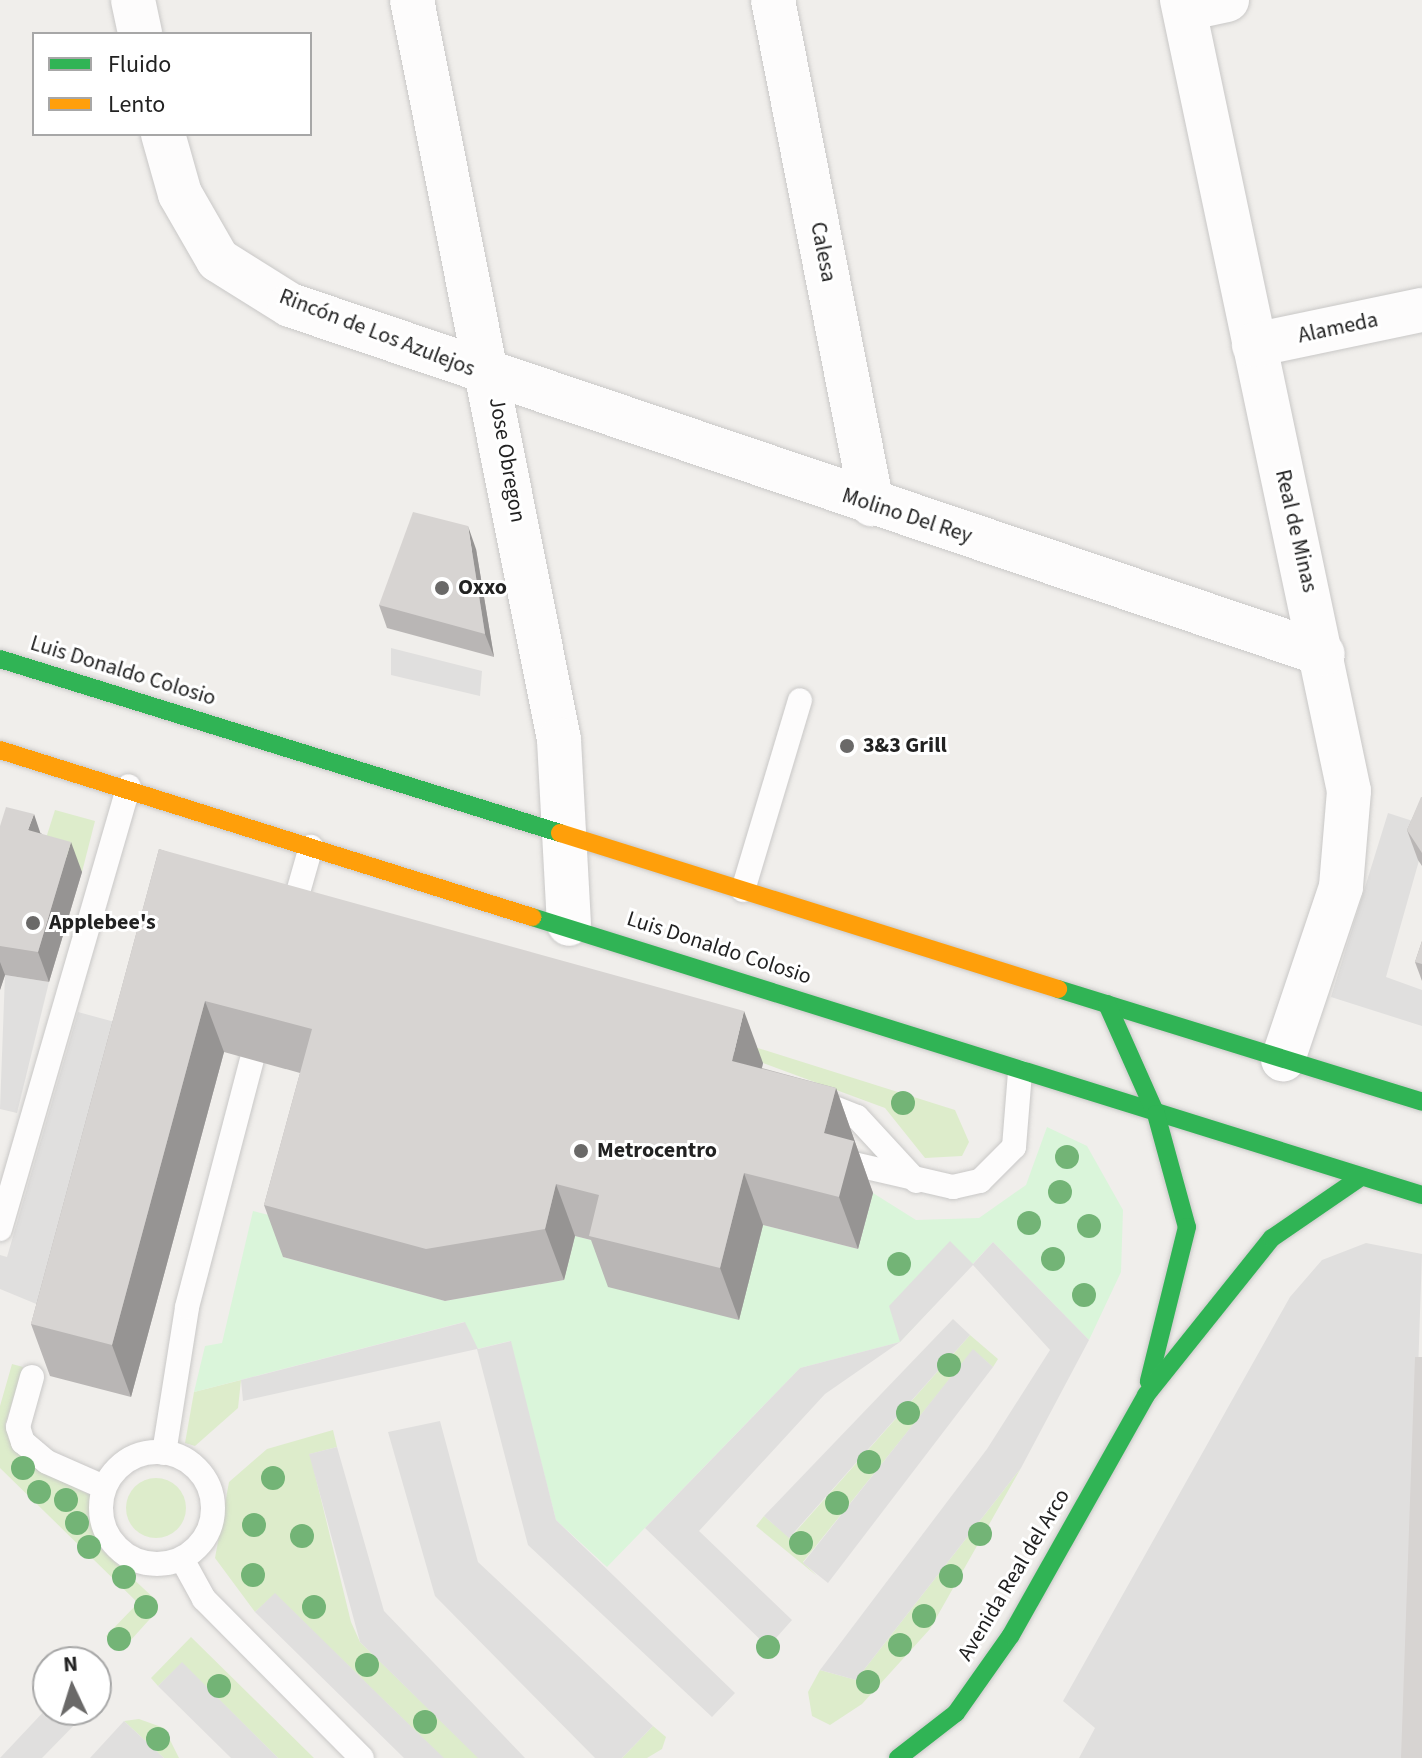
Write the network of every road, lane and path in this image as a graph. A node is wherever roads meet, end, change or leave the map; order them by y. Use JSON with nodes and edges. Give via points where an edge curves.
{"nodes":[{"id":1,"x":133,"y":0,"type":"edge"},
{"id":2,"x":412,"y":0,"type":"edge"},
{"id":3,"x":773,"y":0,"type":"edge"},
{"id":4,"x":1227,"y":0,"type":"edge"},
{"id":5,"x":1184,"y":4,"type":"edge"},
{"id":6,"x":140,"y":32,"type":"edge"},
{"id":7,"x":164,"y":136,"type":"edge"},
{"id":8,"x":1422,"y":310,"type":"edge"},
{"id":9,"x":1254,"y":345,"type":"junction"},
{"id":10,"x":492,"y":376,"type":"junction"},
{"id":11,"x":872,"y":504,"type":"junction"},
{"id":12,"x":1323,"y":654,"type":"junction"},
{"id":13,"x":0,"y":659,"type":"edge"},
{"id":14,"x":800,"y":700,"type":"dead end"},
{"id":15,"x":0,"y":750,"type":"edge"},
{"id":16,"x":129,"y":786,"type":"junction"},
{"id":17,"x":562,"y":833,"type":"junction"},
{"id":18,"x":311,"y":847,"type":"junction"},
{"id":19,"x":743,"y":890,"type":"junction"},
{"id":20,"x":569,"y":924,"type":"junction"},
{"id":21,"x":287,"y":931,"type":"edge"},
{"id":22,"x":1107,"y":1004,"type":"junction"},
{"id":23,"x":1283,"y":1059,"type":"junction"},
{"id":24,"x":252,"y":1060,"type":"edge"},
{"id":25,"x":1020,"y":1072,"type":"junction"},
{"id":26,"x":784,"y":1091,"type":"edge"},
{"id":27,"x":1422,"y":1102,"type":"edge"},
{"id":28,"x":1156,"y":1114,"type":"junction"},
{"id":29,"x":849,"y":1163,"type":"edge"},
{"id":30,"x":1361,"y":1177,"type":"junction"},
{"id":31,"x":916,"y":1181,"type":"junction"},
{"id":32,"x":1422,"y":1195,"type":"edge"},
{"id":33,"x":0,"y":1229,"type":"edge"},
{"id":34,"x":32,"y":1377,"type":"edge"},
{"id":35,"x":1146,"y":1395,"type":"junction"},
{"id":36,"x":164,"y":1453,"type":"junction"},
{"id":37,"x":104,"y":1487,"type":"junction"},
{"id":38,"x":182,"y":1559,"type":"junction"},
{"id":39,"x":362,"y":1758,"type":"edge"},
{"id":40,"x":898,"y":1758,"type":"edge"}],
"edges":[{"from":1,"to":6,"type":"street"},
{"from":2,"to":10,"type":"street","name":"Jose Obregon"},
{"from":3,"to":11,"type":"street","name":"Calesa"},
{"from":4,"to":5,"type":"street"},
{"from":5,"to":9,"type":"street","name":"Real de Minas"},
{"from":7,"to":10,"type":"street","name":"Rincón de Los Azulejos","via":[[180,194],[218,260],[290,305]]},
{"from":8,"to":9,"type":"street","name":"Alameda"},
{"from":9,"to":12,"type":"street","name":"Real de Minas"},
{"from":10,"to":11,"type":"street","name":"Molino Del Rey"},
{"from":10,"to":17,"type":"street","name":"Jose Obregon","via":[[559,740]]},
{"from":11,"to":12,"type":"street","name":"Molino Del Rey"},
{"from":12,"to":23,"type":"street","name":"Real de Minas","via":[[1349,791],[1341,887]]},
{"from":13,"to":17,"type":"main road","name":"Luis Donaldo Colosio"},
{"from":14,"to":19,"type":"lane"},
{"from":15,"to":16,"type":"main road","name":"Luis Donaldo Colosio"},
{"from":16,"to":18,"type":"main road","name":"Luis Donaldo Colosio"},
{"from":16,"to":33,"type":"lane"},
{"from":17,"to":19,"type":"main road","name":"Luis Donaldo Colosio"},
{"from":17,"to":20,"type":"street","name":"Jose Obregon"},
{"from":18,"to":20,"type":"main road","name":"Luis Donaldo Colosio"},
{"from":18,"to":21,"type":"lane"},
{"from":19,"to":22,"type":"main road","name":"Luis Donaldo Colosio"},
{"from":20,"to":25,"type":"main road","name":"Luis Donaldo Colosio"},
{"from":22,"to":23,"type":"main road","name":"Luis Donaldo Colosio"},
{"from":22,"to":28,"type":"main road","name":"Avenida Real del Arco"},
{"from":23,"to":27,"type":"main road","name":"Luis Donaldo Colosio"},
{"from":24,"to":36,"type":"lane","via":[[187,1307]]},
{"from":25,"to":28,"type":"main road","name":"Luis Donaldo Colosio"},
{"from":25,"to":31,"type":"lane","via":[[1020,1119],[1000,1169],[953,1187]]},
{"from":26,"to":31,"type":"lane","via":[[857,1117]]},
{"from":28,"to":30,"type":"main road","name":"Luis Donaldo Colosio"},
{"from":28,"to":35,"type":"main road","name":"Avenida Real del Arco","via":[[1187,1227]]},
{"from":29,"to":31,"type":"lane"},
{"from":30,"to":32,"type":"main road","name":"Luis Donaldo Colosio"},
{"from":30,"to":35,"type":"main road","name":"Avenida Real del Arco","via":[[1272,1238]]},
{"from":34,"to":37,"type":"lane","via":[[18,1427],[23,1442],[47,1462]]},
{"from":35,"to":40,"type":"main road","name":"Avenida Real del Arco","via":[[1011,1635],[956,1713]]},
{"from":36,"to":37,"type":"lane","via":[[133,1457]]},
{"from":36,"to":38,"type":"lane","via":[[190,1463],[212,1495],[207,1533]]},
{"from":37,"to":38,"type":"lane","via":[[100,1516],[119,1550],[157,1564]]},
{"from":38,"to":39,"type":"lane","via":[[204,1599]]}]}
